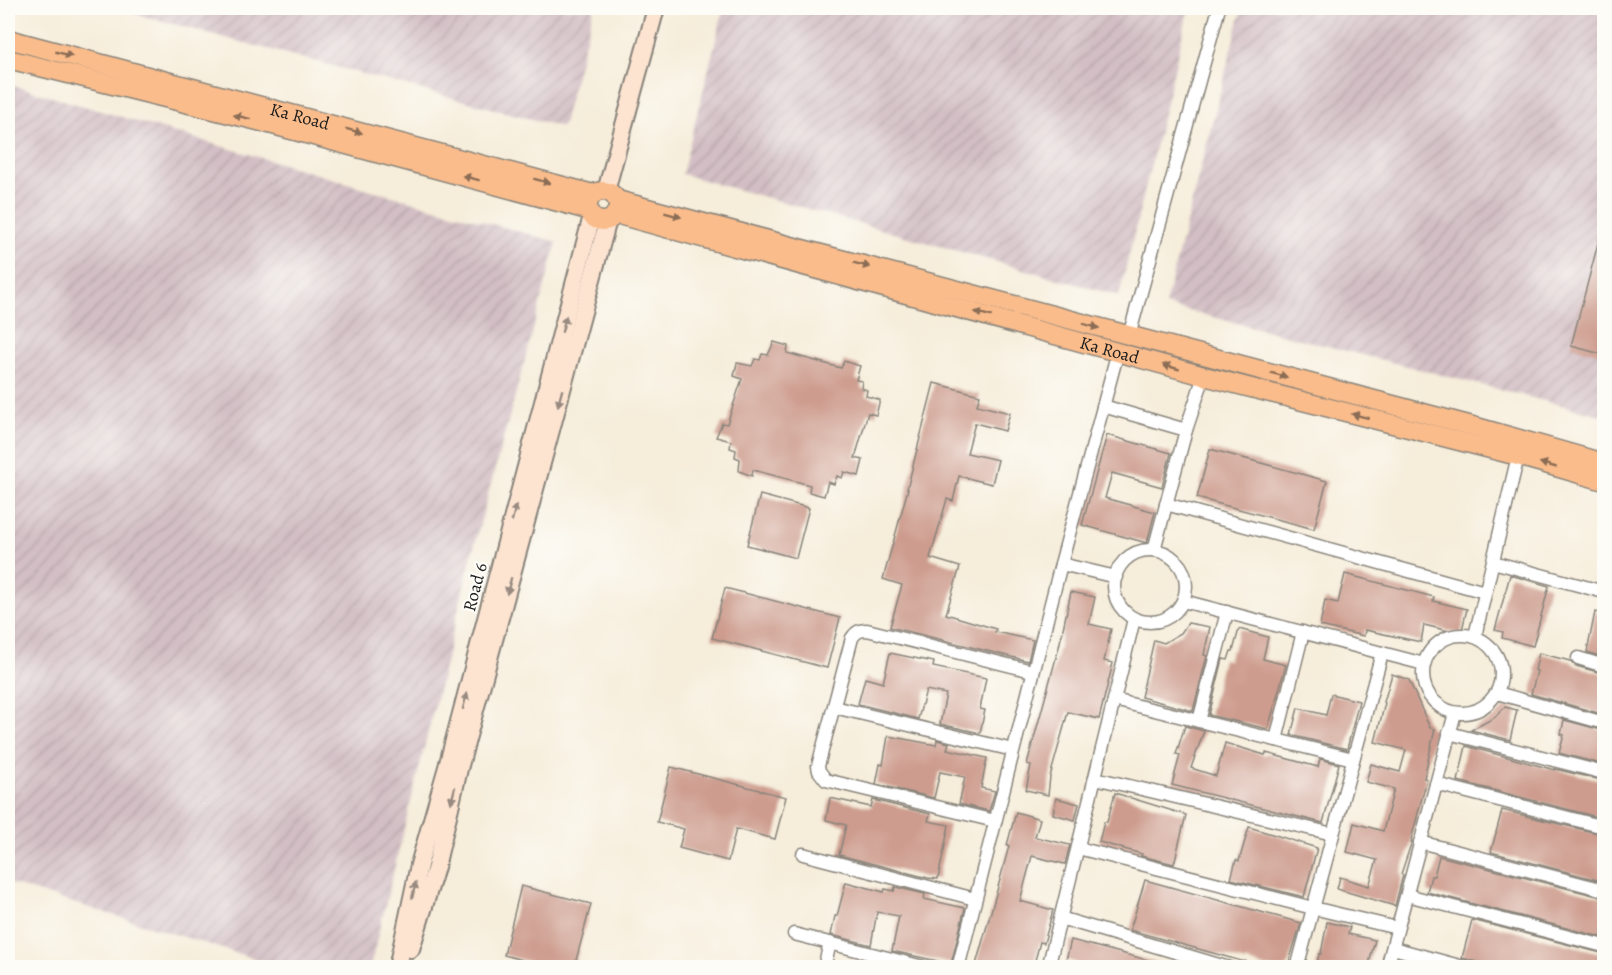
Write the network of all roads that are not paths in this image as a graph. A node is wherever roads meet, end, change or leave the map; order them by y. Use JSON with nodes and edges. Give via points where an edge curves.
{"nodes":[{"id":1,"x":656,"y":8,"type":"edge"},
{"id":2,"x":1219,"y":8,"type":"edge"},
{"id":3,"x":8,"y":39,"type":"edge"},
{"id":4,"x":8,"y":59,"type":"edge"},
{"id":5,"x":603,"y":206,"type":"junction"},
{"id":6,"x":1129,"y":336,"type":"junction"},
{"id":7,"x":1118,"y":351,"type":"junction"},
{"id":8,"x":1204,"y":376,"type":"junction"},
{"id":9,"x":1103,"y":406,"type":"junction"},
{"id":10,"x":1186,"y":430,"type":"junction"},
{"id":11,"x":1518,"y":456,"type":"junction"},
{"id":12,"x":1605,"y":463,"type":"edge"},
{"id":13,"x":1605,"y":482,"type":"edge"},
{"id":14,"x":1166,"y":504,"type":"junction"},
{"id":15,"x":1154,"y":550,"type":"junction"},
{"id":16,"x":1493,"y":562,"type":"junction"},
{"id":17,"x":1061,"y":564,"type":"junction"},
{"id":18,"x":1116,"y":577,"type":"junction"},
{"id":19,"x":1485,"y":592,"type":"junction"},
{"id":20,"x":1605,"y":592,"type":"edge"},
{"id":21,"x":1184,"y":601,"type":"junction"},
{"id":22,"x":1227,"y":612,"type":"junction"},
{"id":23,"x":1134,"y":619,"type":"junction"},
{"id":24,"x":1303,"y":632,"type":"junction"},
{"id":25,"x":1474,"y":636,"type":"junction"},
{"id":26,"x":1382,"y":653,"type":"junction"},
{"id":27,"x":1578,"y":658,"type":"dead end"},
{"id":28,"x":1424,"y":664,"type":"junction"},
{"id":29,"x":1605,"y":666,"type":"edge"},
{"id":30,"x":1032,"y":672,"type":"junction"},
{"id":31,"x":1497,"y":693,"type":"junction"},
{"id":32,"x":1114,"y":700,"type":"junction"},
{"id":33,"x":834,"y":707,"type":"junction"},
{"id":34,"x":1455,"y":713,"type":"junction"},
{"id":35,"x":1199,"y":721,"type":"junction"},
{"id":36,"x":1605,"y":723,"type":"edge"},
{"id":37,"x":1449,"y":733,"type":"junction"},
{"id":38,"x":1276,"y":740,"type":"junction"},
{"id":39,"x":1013,"y":750,"type":"junction"},
{"id":40,"x":1353,"y":759,"type":"junction"},
{"id":41,"x":1605,"y":772,"type":"edge"},
{"id":42,"x":1095,"y":778,"type":"junction"},
{"id":43,"x":1436,"y":784,"type":"junction"},
{"id":44,"x":995,"y":821,"type":"junction"},
{"id":45,"x":1605,"y":827,"type":"edge"},
{"id":46,"x":1333,"y":834,"type":"junction"},
{"id":47,"x":1420,"y":842,"type":"junction"},
{"id":48,"x":1077,"y":848,"type":"junction"},
{"id":49,"x":803,"y":854,"type":"dead end"},
{"id":50,"x":1605,"y":890,"type":"edge"},
{"id":51,"x":1407,"y":895,"type":"junction"},
{"id":52,"x":975,"y":899,"type":"junction"},
{"id":53,"x":1313,"y":908,"type":"junction"},
{"id":54,"x":1060,"y":918,"type":"junction"},
{"id":55,"x":1397,"y":928,"type":"junction"},
{"id":56,"x":794,"y":934,"type":"dead end"},
{"id":57,"x":830,"y":943,"type":"junction"},
{"id":58,"x":1605,"y":946,"type":"edge"},
{"id":59,"x":1393,"y":948,"type":"junction"},
{"id":60,"x":398,"y":968,"type":"edge"},
{"id":61,"x":404,"y":968,"type":"edge"},
{"id":62,"x":824,"y":968,"type":"edge"},
{"id":63,"x":927,"y":968,"type":"edge"},
{"id":64,"x":958,"y":968,"type":"edge"},
{"id":65,"x":1048,"y":968,"type":"edge"},
{"id":66,"x":1229,"y":968,"type":"edge"},
{"id":67,"x":1298,"y":968,"type":"edge"},
{"id":68,"x":1388,"y":968,"type":"edge"},
{"id":69,"x":1467,"y":968,"type":"edge"}],
"edges":[{"from":1,"to":5,"type":"street"},
{"from":2,"to":6,"type":"street"},
{"from":3,"to":5,"type":"main road","name":"Ka Road","one_way":true},
{"from":5,"to":4,"type":"main road","name":"Ka Road","one_way":true},
{"from":5,"to":6,"type":"main road","name":"Ka Road","one_way":true},
{"from":7,"to":5,"type":"main road","name":"Ka Road","one_way":true},
{"from":60,"to":5,"type":"street","name":"Road 6","one_way":true,"via":[[419,865]]},
{"from":5,"to":61,"type":"street","name":"Road 6","one_way":true,"via":[[436,867]]},
{"from":6,"to":12,"type":"main road","name":"Ka Road","one_way":true},
{"from":8,"to":7,"type":"main road","name":"Ka Road","one_way":true},
{"from":7,"to":9,"type":"street"},
{"from":8,"to":10,"type":"street"},
{"from":11,"to":8,"type":"main road","name":"Ka Road","one_way":true},
{"from":9,"to":10,"type":"street"},
{"from":9,"to":17,"type":"street"},
{"from":10,"to":14,"type":"street"},
{"from":13,"to":11,"type":"main road","name":"Ka Road","one_way":true},
{"from":11,"to":16,"type":"street"},
{"from":14,"to":15,"type":"street"},
{"from":14,"to":19,"type":"street"},
{"from":15,"to":18,"type":"street","via":[[1132,555]]},
{"from":15,"to":21,"type":"street","via":[[1165,553],[1181,568]]},
{"from":16,"to":19,"type":"street"},
{"from":16,"to":20,"type":"street"},
{"from":17,"to":18,"type":"street"},
{"from":17,"to":30,"type":"street"},
{"from":18,"to":23,"type":"street","via":[[1119,604]]},
{"from":19,"to":25,"type":"street"},
{"from":21,"to":22,"type":"street"},
{"from":21,"to":23,"type":"street","via":[[1177,611],[1157,622]]},
{"from":22,"to":24,"type":"street"},
{"from":22,"to":35,"type":"street"},
{"from":23,"to":32,"type":"street"},
{"from":24,"to":26,"type":"street"},
{"from":24,"to":38,"type":"street"},
{"from":25,"to":28,"type":"street","via":[[1445,638],[1436,644]]},
{"from":25,"to":31,"type":"street","via":[[1490,645],[1497,656],[1501,668]]},
{"from":26,"to":28,"type":"street"},
{"from":26,"to":40,"type":"street"},
{"from":27,"to":29,"type":"street"},
{"from":28,"to":34,"type":"street","via":[[1423,676],[1432,699]]},
{"from":30,"to":33,"type":"street","via":[[860,630],[852,638]]},
{"from":30,"to":39,"type":"street"},
{"from":31,"to":34,"type":"street","via":[[1478,710]]},
{"from":31,"to":36,"type":"street"},
{"from":32,"to":35,"type":"street"},
{"from":32,"to":42,"type":"street"},
{"from":33,"to":39,"type":"street"},
{"from":33,"to":44,"type":"street","via":[[818,766],[826,780]]},
{"from":34,"to":37,"type":"street"},
{"from":35,"to":38,"type":"street"},
{"from":37,"to":41,"type":"street"},
{"from":37,"to":43,"type":"street"},
{"from":38,"to":40,"type":"street"},
{"from":39,"to":44,"type":"street"},
{"from":40,"to":46,"type":"street"},
{"from":42,"to":46,"type":"street"},
{"from":42,"to":48,"type":"street"},
{"from":43,"to":45,"type":"street"},
{"from":43,"to":47,"type":"street"},
{"from":44,"to":52,"type":"street"},
{"from":46,"to":53,"type":"street"},
{"from":47,"to":50,"type":"street"},
{"from":47,"to":51,"type":"street"},
{"from":48,"to":53,"type":"street"},
{"from":48,"to":54,"type":"street"},
{"from":49,"to":52,"type":"street"},
{"from":51,"to":55,"type":"street"},
{"from":51,"to":58,"type":"street"},
{"from":52,"to":64,"type":"street"},
{"from":53,"to":55,"type":"street"},
{"from":53,"to":67,"type":"street"},
{"from":54,"to":65,"type":"street"},
{"from":54,"to":66,"type":"street"},
{"from":55,"to":59,"type":"street"},
{"from":56,"to":57,"type":"street"},
{"from":57,"to":62,"type":"street"},
{"from":57,"to":63,"type":"street"},
{"from":59,"to":68,"type":"street"},
{"from":59,"to":69,"type":"street"}]}
